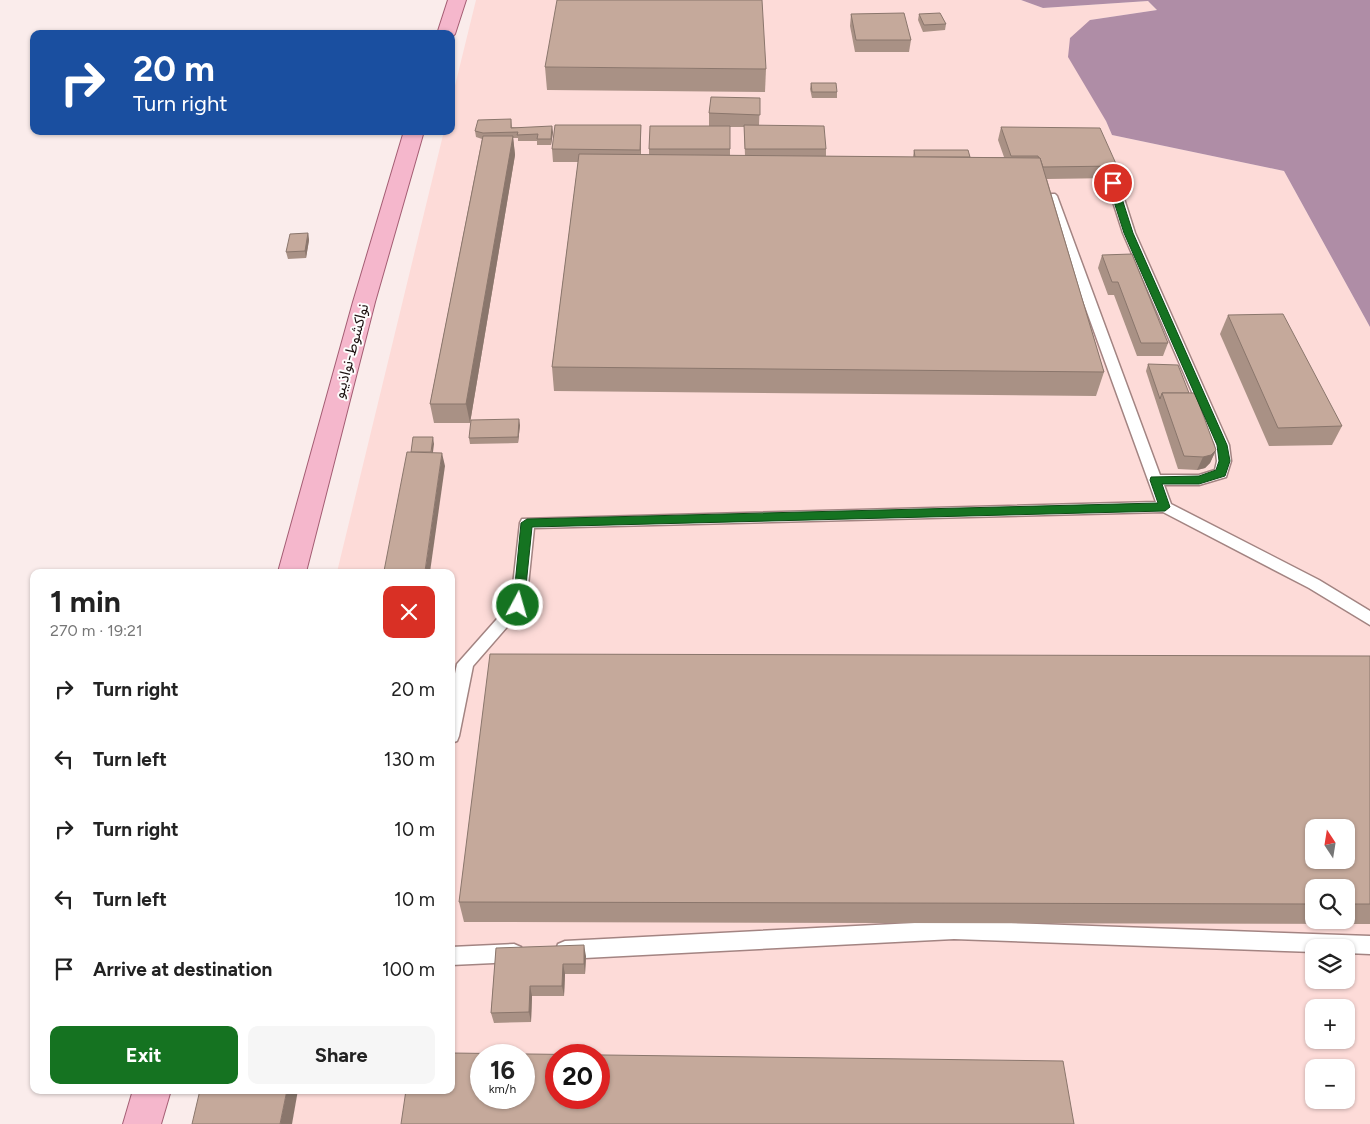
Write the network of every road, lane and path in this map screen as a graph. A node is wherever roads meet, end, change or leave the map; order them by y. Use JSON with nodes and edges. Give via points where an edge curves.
{"nodes":[{"id":1,"x":458,"y":0,"type":"edge"},
{"id":2,"x":447,"y":30,"type":"edge"},
{"id":3,"x":413,"y":135,"type":"edge"},
{"id":4,"x":1113,"y":183,"type":"edge"},
{"id":5,"x":1051,"y":196,"type":"edge"},
{"id":6,"x":1155,"y":480,"type":"junction"},
{"id":7,"x":1165,"y":507,"type":"junction"},
{"id":8,"x":293,"y":569,"type":"edge"},
{"id":9,"x":1370,"y":619,"type":"edge"},
{"id":10,"x":455,"y":715,"type":"edge"},
{"id":11,"x":1370,"y":945,"type":"edge"},
{"id":12,"x":550,"y":951,"type":"edge"},
{"id":13,"x":530,"y":952,"type":"edge"},
{"id":14,"x":455,"y":956,"type":"edge"},
{"id":15,"x":151,"y":1094,"type":"edge"},
{"id":16,"x":142,"y":1124,"type":"edge"}],
"edges":[{"from":1,"to":2,"type":"main road"},
{"from":3,"to":8,"type":"main road","name":"نواكشوط-نواذيبو","via":[[364,302]]},
{"from":4,"to":6,"type":"lane","via":[[1129,233],[1222,445],[1224,461],[1221,473],[1199,480]]},
{"from":5,"to":6,"type":"lane"},
{"from":6,"to":7,"type":"lane"},
{"from":7,"to":9,"type":"lane","via":[[1314,584]]},
{"from":7,"to":10,"type":"lane","via":[[527,523],[518,605],[465,664]]},
{"from":11,"to":12,"type":"lane","via":[[954,930]]},
{"from":13,"to":14,"type":"lane"},
{"from":15,"to":16,"type":"main road"}]}
